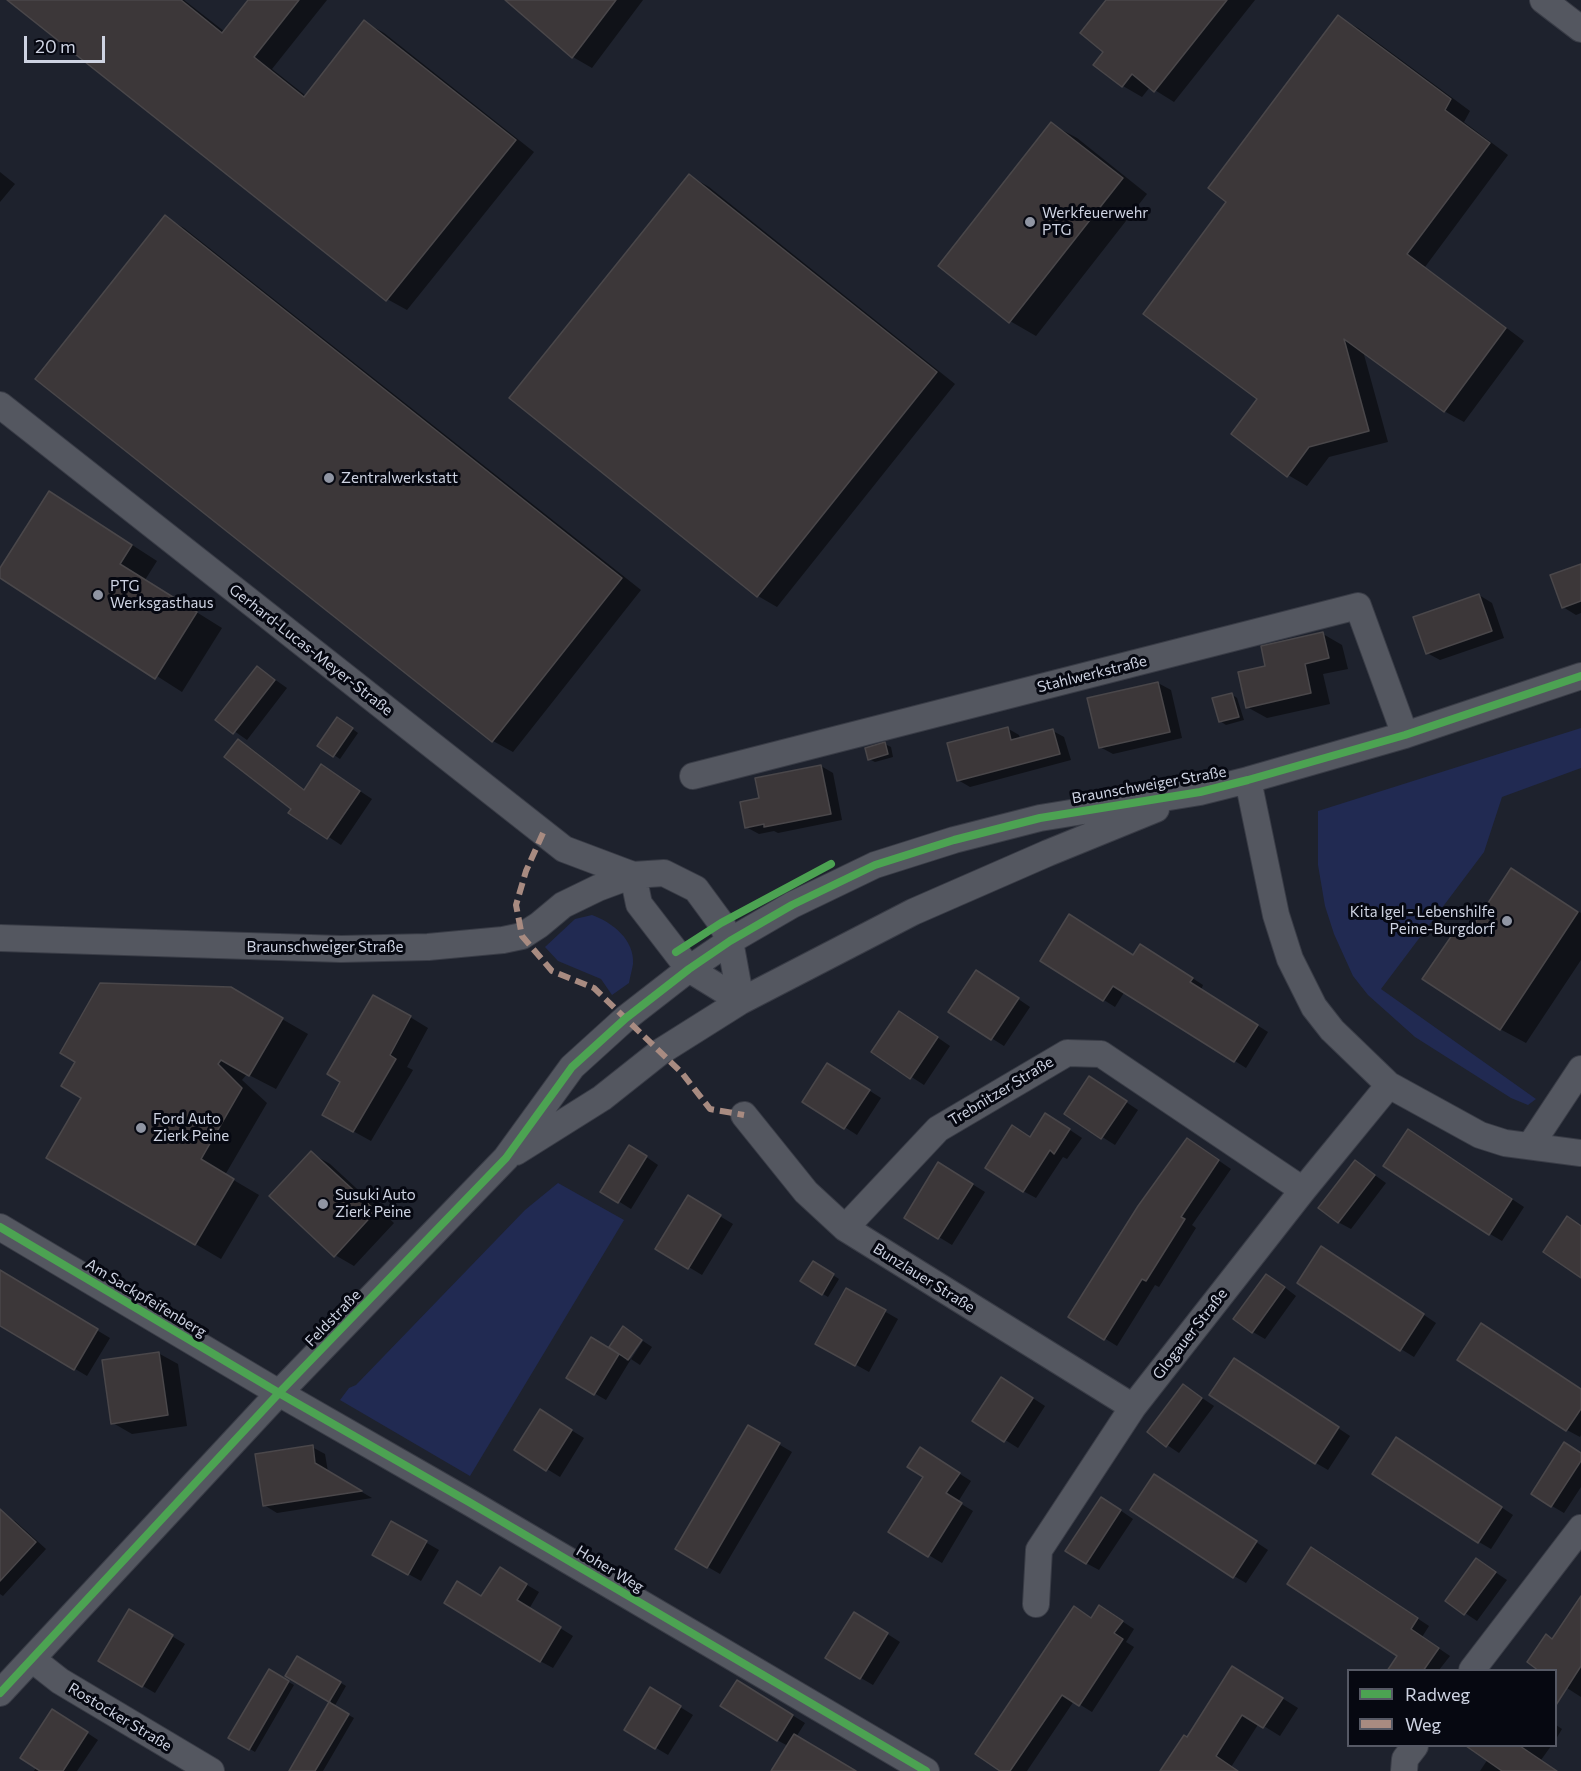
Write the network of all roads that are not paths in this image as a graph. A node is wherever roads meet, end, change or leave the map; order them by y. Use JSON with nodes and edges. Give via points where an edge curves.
{"nodes":[{"id":1,"x":1543,"y":0,"type":"edge"},
{"id":2,"x":1581,"y":29,"type":"edge"},
{"id":3,"x":0,"y":405,"type":"edge"},
{"id":4,"x":1581,"y":676,"type":"edge"},
{"id":5,"x":1405,"y":735,"type":"junction"},
{"id":6,"x":693,"y":777,"type":"dead end"},
{"id":7,"x":1248,"y":780,"type":"junction"},
{"id":8,"x":1200,"y":792,"type":"junction"},
{"id":9,"x":633,"y":875,"type":"junction"},
{"id":10,"x":0,"y":938,"type":"edge"},
{"id":11,"x":730,"y":941,"type":"junction"},
{"id":12,"x":689,"y":969,"type":"junction"},
{"id":13,"x":741,"y":1001,"type":"junction"},
{"id":14,"x":1581,"y":1069,"type":"edge"},
{"id":15,"x":1389,"y":1085,"type":"junction"},
{"id":16,"x":744,"y":1115,"type":"dead end"},
{"id":17,"x":1530,"y":1146,"type":"junction"},
{"id":18,"x":1581,"y":1153,"type":"edge"},
{"id":19,"x":506,"y":1158,"type":"junction"},
{"id":20,"x":1303,"y":1190,"type":"junction"},
{"id":21,"x":0,"y":1227,"type":"edge"},
{"id":22,"x":844,"y":1228,"type":"junction"},
{"id":23,"x":279,"y":1393,"type":"junction"},
{"id":24,"x":1133,"y":1407,"type":"junction"},
{"id":25,"x":1581,"y":1528,"type":"edge"},
{"id":26,"x":1036,"y":1604,"type":"dead end"},
{"id":27,"x":32,"y":1659,"type":"junction"},
{"id":28,"x":1474,"y":1669,"type":"edge"},
{"id":29,"x":0,"y":1693,"type":"edge"},
{"id":30,"x":1414,"y":1747,"type":"edge"},
{"id":31,"x":211,"y":1771,"type":"edge"},
{"id":32,"x":926,"y":1771,"type":"edge"},
{"id":33,"x":1404,"y":1771,"type":"edge"}],
"edges":[{"from":1,"to":2,"type":"street"},
{"from":3,"to":9,"type":"street","name":"Gerhard-Lucas-Meyer-Straße","via":[[564,849]]},
{"from":4,"to":5,"type":"street","name":"Braunschweiger Straße"},
{"from":5,"to":6,"type":"street","name":"Stahlwerkstraße","via":[[1358,606]]},
{"from":5,"to":7,"type":"street","name":"Braunschweiger Straße"},
{"from":7,"to":8,"type":"street","name":"Braunschweiger Straße"},
{"from":7,"to":15,"type":"street","via":[[1276,915],[1300,981],[1332,1030]]},
{"from":8,"to":11,"type":"street","name":"Braunschweiger Straße","via":[[1040,818],[875,865],[792,905]]},
{"from":8,"to":13,"type":"street","name":"Braunschweiger Straße","via":[[913,912]]},
{"from":9,"to":10,"type":"street","name":"Braunschweiger Straße","via":[[563,905],[522,936],[503,940],[341,949]]},
{"from":9,"to":11,"type":"street","via":[[664,873],[696,890]]},
{"from":9,"to":12,"type":"street","via":[[639,904]]},
{"from":11,"to":12,"type":"street","name":"Braunschweiger Straße"},
{"from":11,"to":13,"type":"street"},
{"from":12,"to":13,"type":"street"},
{"from":12,"to":19,"type":"street","name":"Feldstraße","via":[[626,1018],[573,1067]]},
{"from":13,"to":19,"type":"street","name":"Feldstraße","via":[[660,1052],[602,1098]]},
{"from":14,"to":17,"type":"street"},
{"from":15,"to":17,"type":"street","via":[[1480,1135]]},
{"from":15,"to":20,"type":"street","name":"Glogauer Straße"},
{"from":16,"to":22,"type":"street","name":"Bunzlauer Straße","via":[[806,1192]]},
{"from":17,"to":18,"type":"street"},
{"from":19,"to":23,"type":"street","name":"Feldstraße"},
{"from":20,"to":22,"type":"street","name":"Trebnitzer Straße","via":[[1101,1054],[1067,1053],[938,1129]]},
{"from":20,"to":24,"type":"street","name":"Glogauer Straße"},
{"from":21,"to":23,"type":"street","name":"Am Sackpfeifenberg"},
{"from":22,"to":24,"type":"street","name":"Bunzlauer Straße"},
{"from":23,"to":27,"type":"street","name":"Feldstraße"},
{"from":23,"to":32,"type":"street","name":"Hoher Weg"},
{"from":24,"to":26,"type":"street","name":"Glogauer Straße","via":[[1039,1550]]},
{"from":25,"to":28,"type":"street"},
{"from":27,"to":29,"type":"street","name":"Feldstraße"},
{"from":27,"to":31,"type":"street","name":"Rostocker Straße","via":[[60,1681]]},
{"from":30,"to":33,"type":"street","via":[[1405,1759]]}]}
